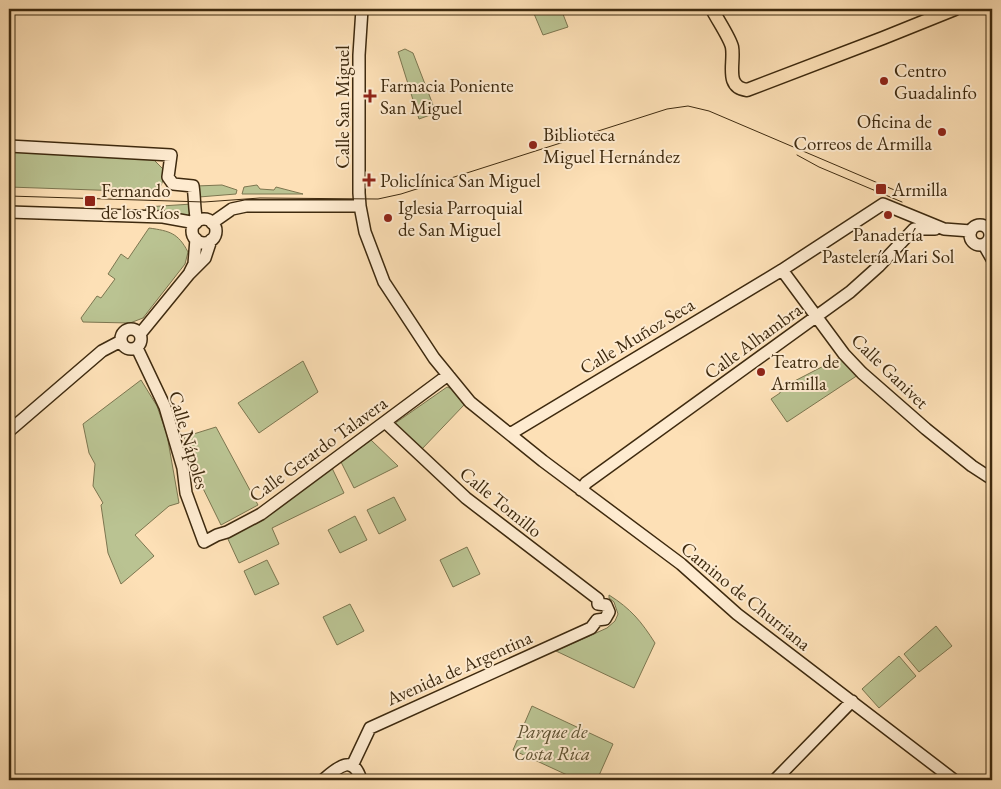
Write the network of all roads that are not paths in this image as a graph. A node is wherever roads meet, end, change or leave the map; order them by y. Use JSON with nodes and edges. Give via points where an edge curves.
{"nodes":[{"id":1,"x":362,"y":9,"type":"edge"},
{"id":2,"x":712,"y":9,"type":"edge"},
{"id":3,"x":955,"y":9,"type":"edge"},
{"id":4,"x":9,"y":146,"type":"edge"},
{"id":5,"x":360,"y":206,"type":"junction"},
{"id":6,"x":9,"y":212,"type":"edge"},
{"id":7,"x":944,"y":228,"type":"junction"},
{"id":8,"x":204,"y":229,"type":"junction"},
{"id":9,"x":971,"y":230,"type":"junction"},
{"id":10,"x":991,"y":232,"type":"edge"},
{"id":11,"x":984,"y":245,"type":"junction"},
{"id":12,"x":992,"y":259,"type":"edge"},
{"id":13,"x":782,"y":270,"type":"junction"},
{"id":14,"x":817,"y":316,"type":"junction"},
{"id":15,"x":140,"y":334,"type":"junction"},
{"id":16,"x":121,"y":341,"type":"junction"},
{"id":17,"x":137,"y":348,"type":"junction"},
{"id":18,"x":448,"y":375,"type":"junction"},
{"id":19,"x":385,"y":422,"type":"junction"},
{"id":20,"x":9,"y":431,"type":"edge"},
{"id":21,"x":510,"y":434,"type":"junction"},
{"id":22,"x":528,"y":448,"type":"junction"},
{"id":23,"x":992,"y":479,"type":"edge"},
{"id":24,"x":583,"y":488,"type":"junction"},
{"id":25,"x":204,"y":542,"type":"joint"},
{"id":26,"x":597,"y":620,"type":"joint"},
{"id":27,"x":852,"y":701,"type":"junction"},
{"id":28,"x":352,"y":766,"type":"junction"},
{"id":29,"x":331,"y":776,"type":"edge"},
{"id":30,"x":323,"y":780,"type":"edge"},
{"id":31,"x":361,"y":780,"type":"edge"},
{"id":32,"x":775,"y":780,"type":"edge"},
{"id":33,"x":954,"y":780,"type":"edge"}],
"edges":[{"from":1,"to":5,"type":"street","name":"Calle San Miguel","via":[[359,55]]},
{"from":2,"to":3,"type":"main road","via":[[732,47],[735,84],[747,90]]},
{"from":4,"to":8,"type":"street","via":[[170,156],[168,177],[173,184],[193,186],[196,203],[206,213]]},
{"from":5,"to":8,"type":"street","via":[[252,205],[232,209]]},
{"from":5,"to":18,"type":"street","name":"Camino de Churriana","via":[[365,232],[384,282]]},
{"from":6,"to":8,"type":"street","via":[[176,219]]},
{"from":7,"to":9,"type":"street"},
{"from":7,"to":13,"type":"street","name":"Calle Muñoz Seca","via":[[883,204]]},
{"from":7,"to":14,"type":"street","name":"Calle Alhambra","via":[[914,229],[879,266]]},
{"from":8,"to":15,"type":"street","via":[[189,274]]},
{"from":9,"to":10,"type":"street","via":[[981,224]]},
{"from":9,"to":11,"type":"street","via":[[973,242]]},
{"from":10,"to":11,"type":"street"},
{"from":11,"to":12,"type":"street"},
{"from":13,"to":14,"type":"street","name":"Calle Ganivet"},
{"from":13,"to":21,"type":"street","name":"Calle Muñoz Seca"},
{"from":14,"to":23,"type":"street","name":"Calle Ganivet","via":[[862,373],[932,434]]},
{"from":14,"to":24,"type":"street","name":"Calle Alhambra"},
{"from":15,"to":16,"type":"street","via":[[127,330]]},
{"from":15,"to":17,"type":"street","via":[[141,343]]},
{"from":16,"to":17,"type":"street","via":[[128,349]]},
{"from":16,"to":20,"type":"street","via":[[102,350]]},
{"from":17,"to":25,"type":"street","name":"Calle Nápoles","via":[[165,407],[186,493]]},
{"from":18,"to":19,"type":"street","name":"Calle Gerardo Talavera"},
{"from":18,"to":21,"type":"street","name":"Camino de Churriana","via":[[470,402]]},
{"from":19,"to":25,"type":"street","name":"Calle Gerardo Talavera","via":[[261,514]]},
{"from":19,"to":26,"type":"street","name":"Calle Tomillo","via":[[466,498],[598,599],[598,604],[606,605],[610,612],[605,619]]},
{"from":21,"to":22,"type":"street","name":"Camino de Churriana"},
{"from":22,"to":24,"type":"street","name":"Camino de Churriana"},
{"from":22,"to":24,"type":"street","name":"Camino de Churriana","via":[[558,466]]},
{"from":24,"to":27,"type":"street","name":"Camino de Churriana","via":[[611,513],[681,564],[736,614]]},
{"from":26,"to":28,"type":"street","name":"Avenida de Argentina","via":[[591,628],[370,728]]},
{"from":27,"to":32,"type":"street"},
{"from":27,"to":33,"type":"street","name":"Camino de Churriana"},
{"from":28,"to":29,"type":"street","via":[[336,767]]},
{"from":28,"to":31,"type":"street"},
{"from":29,"to":30,"type":"street"}]}
